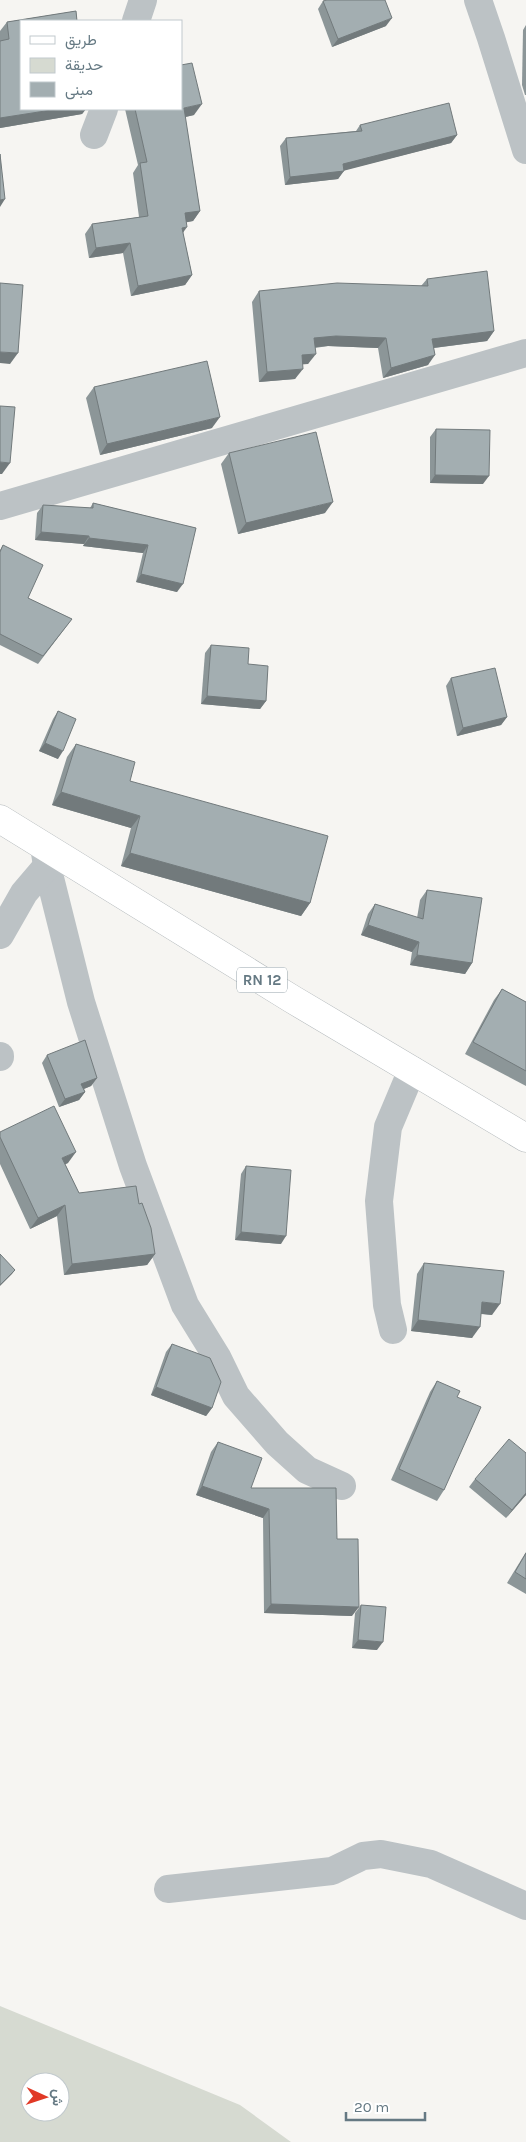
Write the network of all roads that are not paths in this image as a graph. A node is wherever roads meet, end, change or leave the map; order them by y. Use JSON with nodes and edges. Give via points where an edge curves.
{"nodes":[{"id":1,"x":143,"y":0,"type":"edge"},
{"id":2,"x":478,"y":0,"type":"edge"},
{"id":3,"x":136,"y":20,"type":"edge"},
{"id":4,"x":104,"y":110,"type":"edge"},
{"id":5,"x":94,"y":135,"type":"dead end"},
{"id":6,"x":524,"y":137,"type":"edge"},
{"id":7,"x":526,"y":353,"type":"edge"},
{"id":8,"x":0,"y":506,"type":"edge"},
{"id":9,"x":0,"y":819,"type":"edge"},
{"id":10,"x":45,"y":856,"type":"junction"},
{"id":11,"x":0,"y":934,"type":"edge"},
{"id":12,"x":412,"y":1070,"type":"junction"},
{"id":13,"x":526,"y":1138,"type":"edge"},
{"id":14,"x":393,"y":1330,"type":"dead end"},
{"id":15,"x":342,"y":1486,"type":"dead end"},
{"id":16,"x":168,"y":1889,"type":"dead end"},
{"id":17,"x":526,"y":1906,"type":"edge"}],
"edges":[{"from":1,"to":3,"type":"street"},
{"from":2,"to":6,"type":"street"},
{"from":4,"to":5,"type":"street"},
{"from":7,"to":8,"type":"street"},
{"from":9,"to":10,"type":"main road","number":"RN 12"},
{"from":10,"to":11,"type":"street"},
{"from":10,"to":12,"type":"main road","number":"RN 12"},
{"from":10,"to":15,"type":"street","via":[[81,1002],[133,1166],[185,1304],[236,1396],[277,1443],[307,1470]]},
{"from":12,"to":13,"type":"main road","number":"RN 12"},
{"from":12,"to":14,"type":"street","via":[[388,1127],[379,1201],[386,1305]]},
{"from":16,"to":17,"type":"street","via":[[326,1872],[363,1856],[381,1854],[431,1864]]}]}
